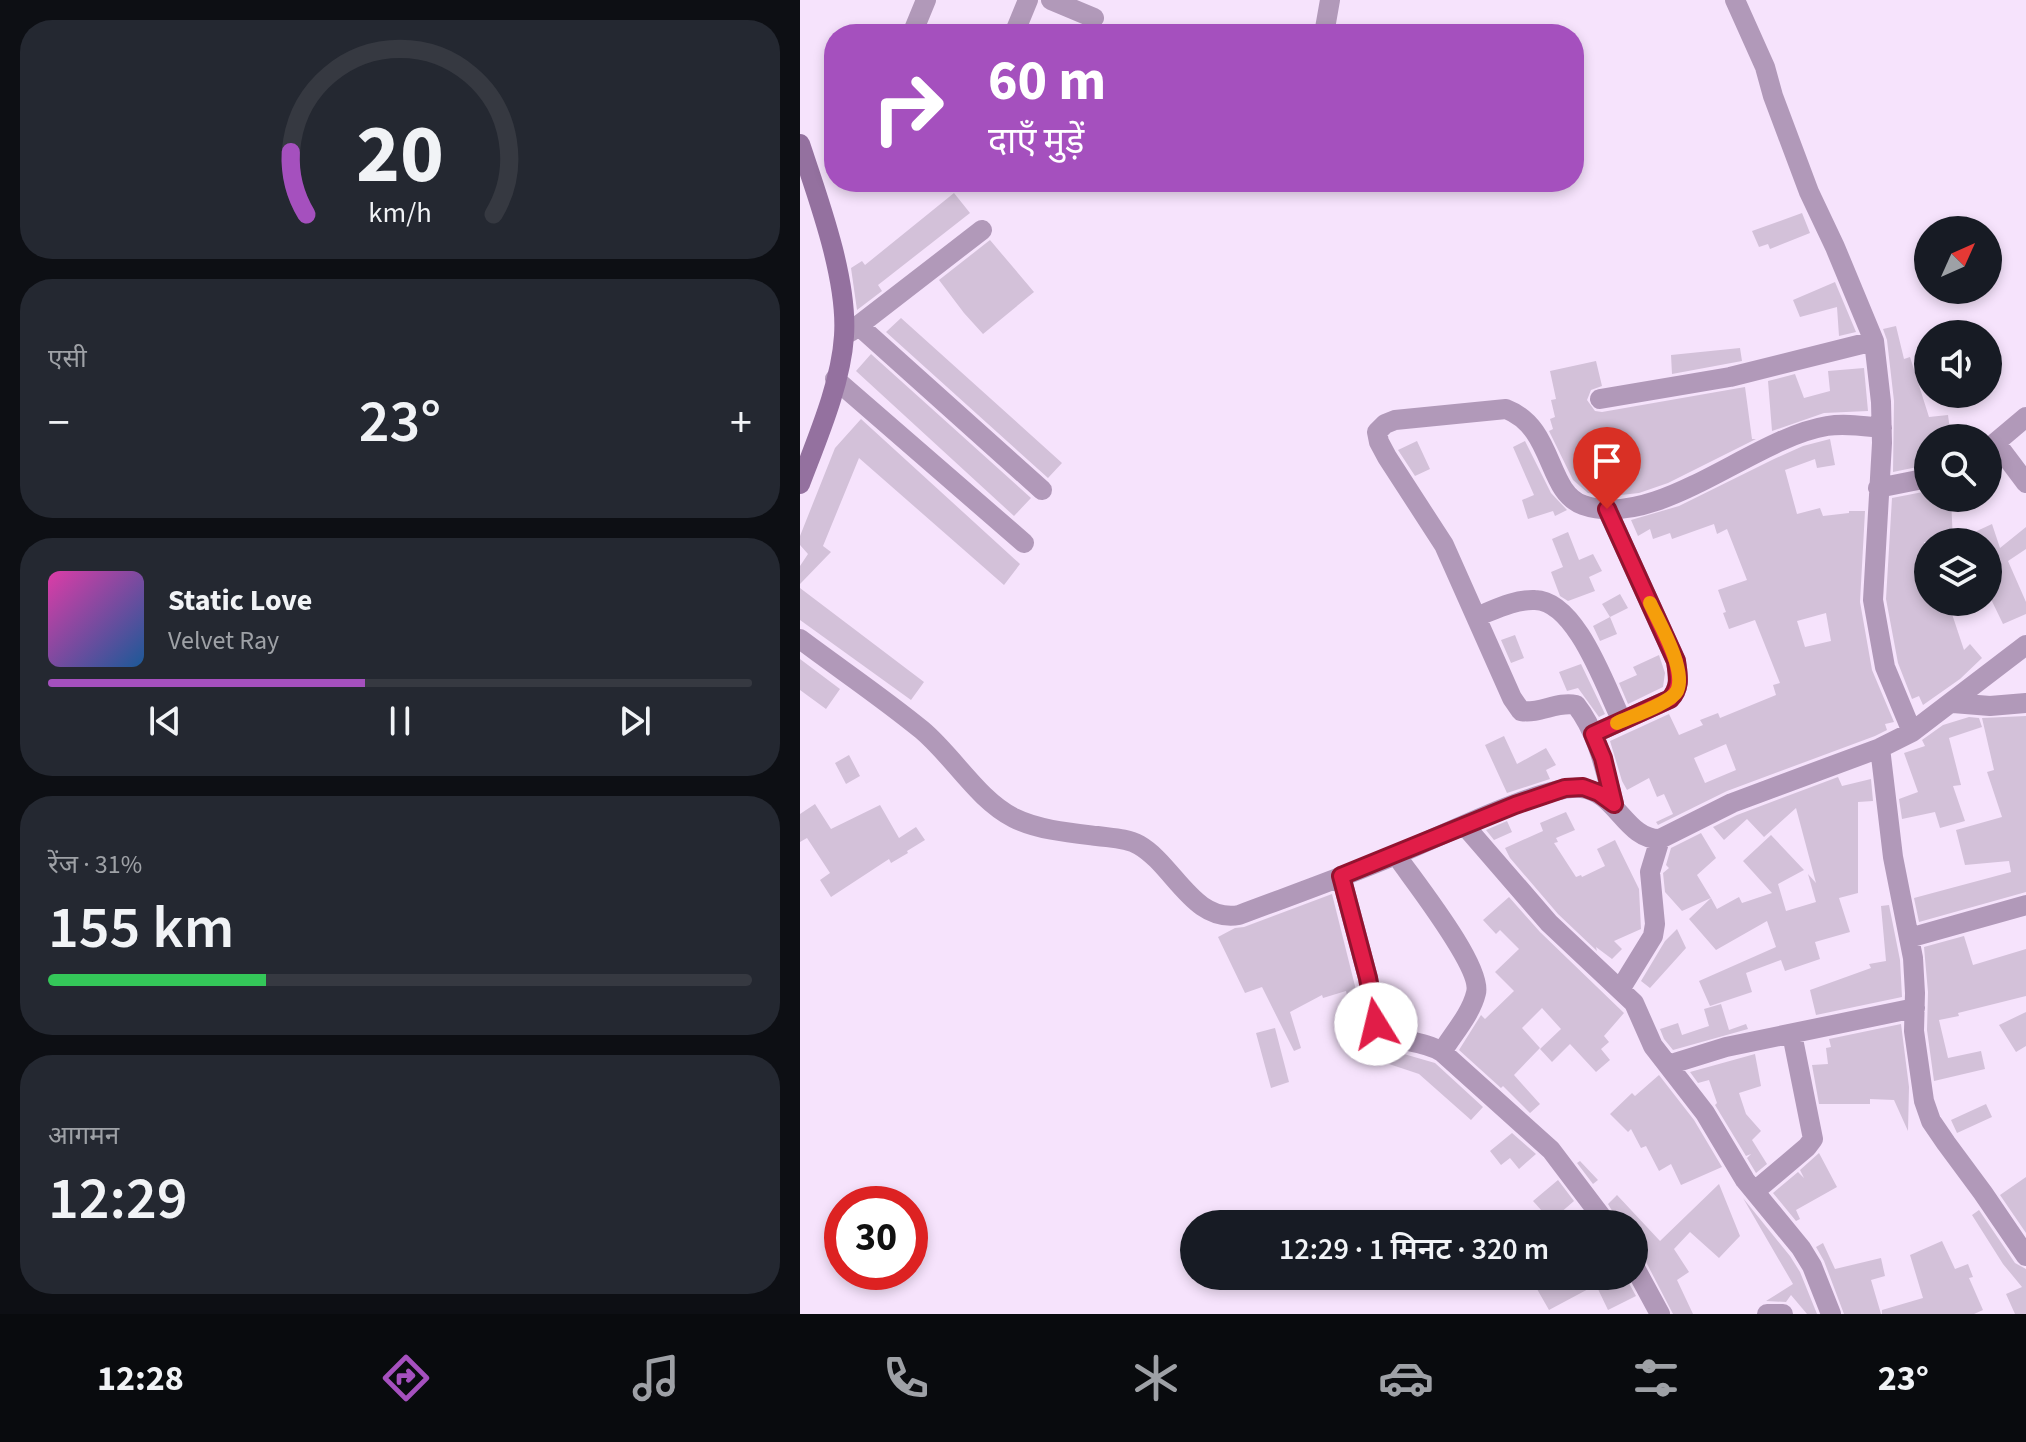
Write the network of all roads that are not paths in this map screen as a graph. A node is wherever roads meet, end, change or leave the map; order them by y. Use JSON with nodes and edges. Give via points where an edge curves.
{"nodes":[{"id":1,"x":926,"y":0,"type":"edge"},
{"id":2,"x":1028,"y":0,"type":"edge"},
{"id":3,"x":1051,"y":0,"type":"edge"},
{"id":4,"x":1330,"y":0,"type":"edge"},
{"id":5,"x":1735,"y":0,"type":"edge"},
{"id":6,"x":1094,"y":18,"type":"dead end"},
{"id":7,"x":916,"y":24,"type":"edge"},
{"id":8,"x":1018,"y":24,"type":"edge"},
{"id":9,"x":1326,"y":24,"type":"edge"},
{"id":10,"x":800,"y":144,"type":"edge"},
{"id":11,"x":982,"y":230,"type":"dead end"},
{"id":12,"x":851,"y":331,"type":"junction"},
{"id":13,"x":1874,"y":341,"type":"junction"},
{"id":14,"x":835,"y":379,"type":"junction"},
{"id":15,"x":1600,"y":399,"type":"dead end"},
{"id":16,"x":2026,"y":417,"type":"edge"},
{"id":17,"x":1882,"y":428,"type":"junction"},
{"id":18,"x":2002,"y":437,"type":"edge"},
{"id":19,"x":2002,"y":457,"type":"edge"},
{"id":20,"x":1914,"y":481,"type":"edge"},
{"id":21,"x":2026,"y":483,"type":"edge"},
{"id":22,"x":800,"y":484,"type":"edge"},
{"id":23,"x":1878,"y":488,"type":"junction"},
{"id":24,"x":1042,"y":490,"type":"dead end"},
{"id":25,"x":1607,"y":509,"type":"junction"},
{"id":26,"x":1024,"y":543,"type":"dead end"},
{"id":27,"x":1476,"y":617,"type":"junction"},
{"id":28,"x":800,"y":639,"type":"edge"},
{"id":29,"x":2026,"y":645,"type":"edge"},
{"id":30,"x":1953,"y":703,"type":"junction"},
{"id":31,"x":2026,"y":703,"type":"edge"},
{"id":32,"x":1622,"y":721,"type":"junction"},
{"id":33,"x":1912,"y":732,"type":"junction"},
{"id":34,"x":1593,"y":734,"type":"junction"},
{"id":35,"x":1880,"y":748,"type":"junction"},
{"id":36,"x":1614,"y":804,"type":"junction"},
{"id":37,"x":1465,"y":826,"type":"junction"},
{"id":38,"x":1660,"y":839,"type":"junction"},
{"id":39,"x":1396,"y":855,"type":"junction"},
{"id":40,"x":1341,"y":876,"type":"junction"},
{"id":41,"x":2026,"y":905,"type":"edge"},
{"id":42,"x":1909,"y":938,"type":"junction"},
{"id":43,"x":1621,"y":988,"type":"junction"},
{"id":44,"x":1915,"y":1008,"type":"junction"},
{"id":45,"x":1792,"y":1034,"type":"junction"},
{"id":46,"x":1442,"y":1052,"type":"junction"},
{"id":47,"x":1668,"y":1065,"type":"junction"},
{"id":48,"x":1755,"y":1191,"type":"junction"},
{"id":49,"x":1596,"y":1210,"type":"edge"},
{"id":50,"x":2026,"y":1256,"type":"edge"},
{"id":51,"x":1647,"y":1290,"type":"edge"},
{"id":52,"x":1660,"y":1314,"type":"edge"},
{"id":53,"x":1767,"y":1314,"type":"edge"},
{"id":54,"x":1783,"y":1314,"type":"edge"},
{"id":55,"x":1831,"y":1314,"type":"edge"}],
"edges":[{"from":1,"to":7,"type":"street"},
{"from":2,"to":8,"type":"street"},
{"from":3,"to":6,"type":"street"},
{"from":4,"to":9,"type":"street"},
{"from":5,"to":13,"type":"street"},
{"from":10,"to":12,"type":"street","via":[[826,223]]},
{"from":11,"to":12,"type":"street"},
{"from":12,"to":14,"type":"street"},
{"from":12,"to":24,"type":"street"},
{"from":13,"to":15,"type":"street","via":[[1730,377]]},
{"from":13,"to":17,"type":"street"},
{"from":14,"to":22,"type":"street"},
{"from":14,"to":26,"type":"street"},
{"from":16,"to":18,"type":"street"},
{"from":17,"to":23,"type":"street"},
{"from":17,"to":25,"type":"street","via":[[1826,426],[1769,445],[1660,500]]},
{"from":19,"to":21,"type":"street"},
{"from":20,"to":23,"type":"street"},
{"from":23,"to":33,"type":"street","via":[[1876,624],[1885,667]]},
{"from":25,"to":27,"type":"street","via":[[1575,502],[1531,425],[1506,409],[1385,424],[1377,432],[1379,442],[1444,545]]},
{"from":25,"to":32,"type":"street","via":[[1676,661],[1679,679],[1670,699]]},
{"from":27,"to":32,"type":"street","via":[[1520,601],[1538,599],[1552,605],[1579,632]]},
{"from":27,"to":34,"type":"street","via":[[1521,711],[1576,705]]},
{"from":28,"to":40,"type":"street","via":[[922,731],[995,806],[1016,819],[1059,831],[1137,844],[1215,915],[1239,915]]},
{"from":29,"to":30,"type":"street"},
{"from":30,"to":31,"type":"street"},
{"from":30,"to":33,"type":"street"},
{"from":32,"to":34,"type":"street"},
{"from":33,"to":35,"type":"street"},
{"from":34,"to":36,"type":"street"},
{"from":35,"to":38,"type":"street","via":[[1732,803]]},
{"from":35,"to":42,"type":"street"},
{"from":36,"to":37,"type":"street","via":[[1583,787],[1565,788]]},
{"from":36,"to":38,"type":"street","via":[[1639,833]]},
{"from":37,"to":39,"type":"street"},
{"from":37,"to":43,"type":"street","via":[[1549,923]]},
{"from":38,"to":43,"type":"street","via":[[1650,872],[1653,936]]},
{"from":39,"to":40,"type":"street"},
{"from":39,"to":46,"type":"street","via":[[1477,979],[1472,1002]]},
{"from":40,"to":46,"type":"street","via":[[1378,1030]]},
{"from":41,"to":42,"type":"street"},
{"from":42,"to":44,"type":"street"},
{"from":43,"to":47,"type":"street"},
{"from":44,"to":45,"type":"street"},
{"from":44,"to":50,"type":"street","via":[[1920,1080],[1931,1121]]},
{"from":45,"to":47,"type":"street"},
{"from":45,"to":48,"type":"street","via":[[1813,1139]]},
{"from":46,"to":49,"type":"street","via":[[1551,1150]]},
{"from":47,"to":48,"type":"street"},
{"from":48,"to":55,"type":"street","via":[[1801,1248]]},
{"from":51,"to":52,"type":"street"},
{"from":53,"to":54,"type":"street"}]}
